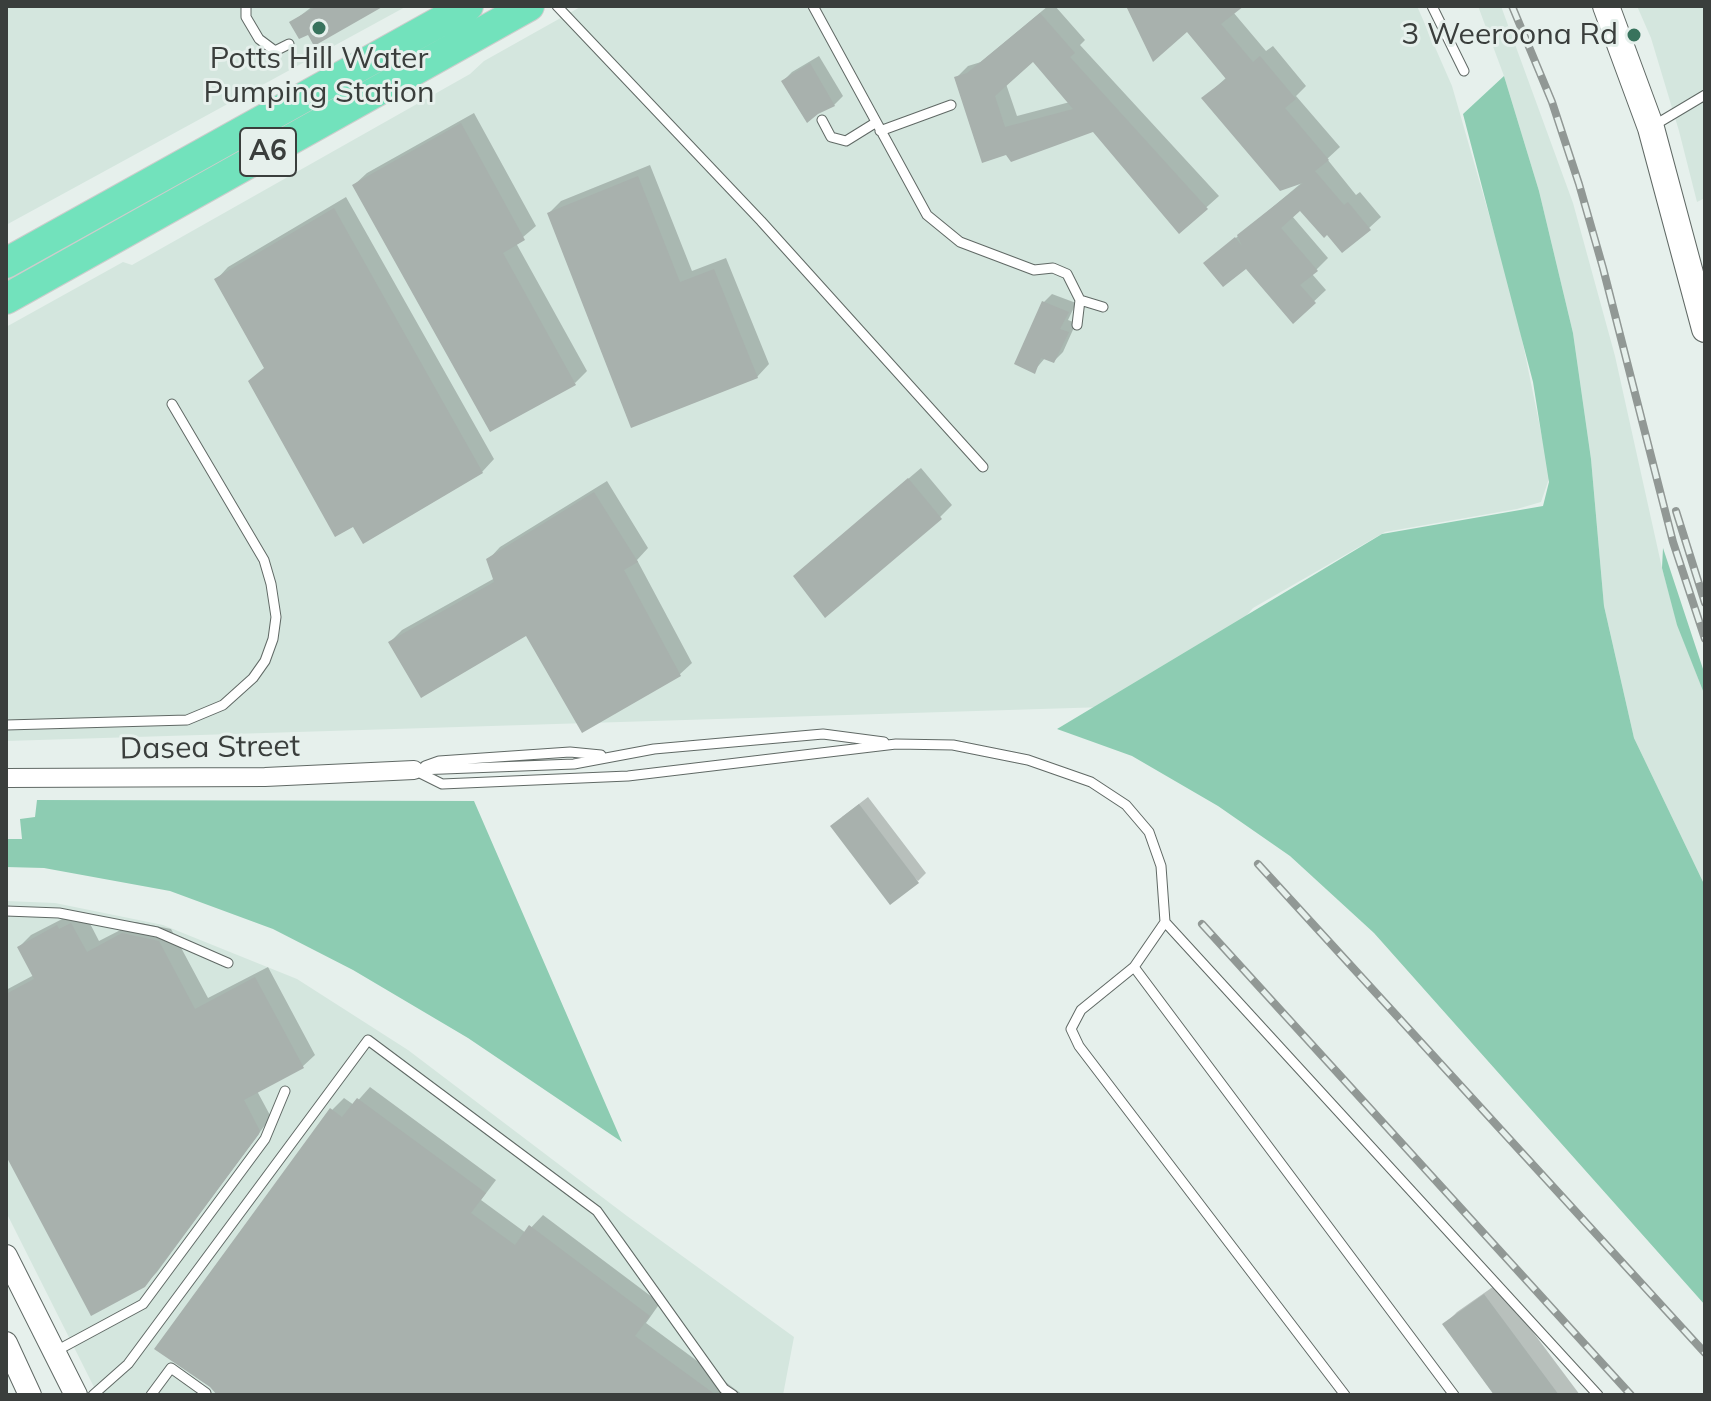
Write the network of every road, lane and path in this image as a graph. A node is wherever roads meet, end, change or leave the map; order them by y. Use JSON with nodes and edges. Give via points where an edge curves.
{"nodes":[{"id":1,"x":246,"y":6,"type":"edge"},
{"id":2,"x":468,"y":6,"type":"edge"},
{"id":3,"x":529,"y":6,"type":"edge"},
{"id":4,"x":557,"y":6,"type":"edge"},
{"id":5,"x":813,"y":6,"type":"edge"},
{"id":6,"x":1432,"y":6,"type":"edge"},
{"id":7,"x":1606,"y":6,"type":"edge"},
{"id":8,"x":289,"y":44,"type":"dead end"},
{"id":9,"x":1464,"y":71,"type":"dead end"},
{"id":10,"x":1705,"y":95,"type":"edge"},
{"id":11,"x":951,"y":105,"type":"dead end"},
{"id":12,"x":822,"y":120,"type":"dead end"},
{"id":13,"x":877,"y":127,"type":"junction"},
{"id":14,"x":1651,"y":128,"type":"junction"},
{"id":15,"x":6,"y":263,"type":"edge"},
{"id":16,"x":6,"y":299,"type":"edge"},
{"id":17,"x":1080,"y":300,"type":"junction"},
{"id":18,"x":1103,"y":307,"type":"dead end"},
{"id":19,"x":1077,"y":325,"type":"dead end"},
{"id":20,"x":1705,"y":329,"type":"edge"},
{"id":21,"x":172,"y":404,"type":"dead end"},
{"id":22,"x":983,"y":467,"type":"dead end"},
{"id":23,"x":6,"y":725,"type":"edge"},
{"id":24,"x":896,"y":744,"type":"junction"},
{"id":25,"x":414,"y":770,"type":"junction"},
{"id":26,"x":6,"y":778,"type":"edge"},
{"id":27,"x":6,"y":911,"type":"edge"},
{"id":28,"x":1165,"y":922,"type":"junction"},
{"id":29,"x":228,"y":963,"type":"dead end"},
{"id":30,"x":1134,"y":967,"type":"junction"},
{"id":31,"x":285,"y":1091,"type":"dead end"},
{"id":32,"x":6,"y":1256,"type":"edge"},
{"id":33,"x":6,"y":1343,"type":"edge"},
{"id":34,"x":56,"y":1352,"type":"junction"},
{"id":35,"x":30,"y":1395,"type":"edge"},
{"id":36,"x":76,"y":1395,"type":"edge"},
{"id":37,"x":93,"y":1395,"type":"edge"},
{"id":38,"x":151,"y":1395,"type":"edge"},
{"id":39,"x":204,"y":1395,"type":"edge"},
{"id":40,"x":733,"y":1395,"type":"edge"},
{"id":41,"x":1345,"y":1395,"type":"edge"},
{"id":42,"x":1454,"y":1395,"type":"edge"},
{"id":43,"x":1598,"y":1395,"type":"edge"}],
"edges":[{"from":1,"to":8,"type":"lane","via":[[246,17],[259,39],[275,51]]},
{"from":2,"to":15,"type":"highway","number":"A6"},
{"from":3,"to":16,"type":"highway","number":"A6"},
{"from":4,"to":22,"type":"lane"},
{"from":5,"to":13,"type":"lane"},
{"from":6,"to":9,"type":"lane"},
{"from":7,"to":14,"type":"main road"},
{"from":10,"to":14,"type":"lane"},
{"from":11,"to":13,"type":"lane"},
{"from":12,"to":13,"type":"lane","via":[[831,137],[846,141]]},
{"from":13,"to":17,"type":"lane","via":[[927,215],[960,242],[1034,270],[1053,268],[1067,274]]},
{"from":14,"to":20,"type":"main road"},
{"from":17,"to":18,"type":"lane"},
{"from":17,"to":19,"type":"lane"},
{"from":21,"to":23,"type":"lane","via":[[264,560],[276,617],[265,661],[223,705],[187,720]]},
{"from":24,"to":25,"type":"lane","via":[[823,734],[610,755],[570,752],[439,761]]},
{"from":24,"to":25,"type":"lane","via":[[628,776],[442,784]]},
{"from":24,"to":28,"type":"lane","via":[[953,745],[1028,760],[1091,782],[1126,805],[1149,832],[1161,866]]},
{"from":25,"to":26,"type":"street","name":"Dasea Street","via":[[265,777]]},
{"from":27,"to":29,"type":"lane","via":[[59,913],[157,932]]},
{"from":28,"to":30,"type":"lane"},
{"from":28,"to":43,"type":"lane"},
{"from":30,"to":41,"type":"lane","via":[[1081,1010],[1071,1029],[1079,1046]]},
{"from":30,"to":42,"type":"lane"},
{"from":31,"to":34,"type":"lane","via":[[265,1139],[143,1304]]},
{"from":32,"to":34,"type":"street"},
{"from":33,"to":35,"type":"street"},
{"from":34,"to":36,"type":"street"},
{"from":37,"to":40,"type":"lane","via":[[128,1364],[368,1040],[597,1211]]},
{"from":38,"to":39,"type":"lane","via":[[171,1368]]}]}
